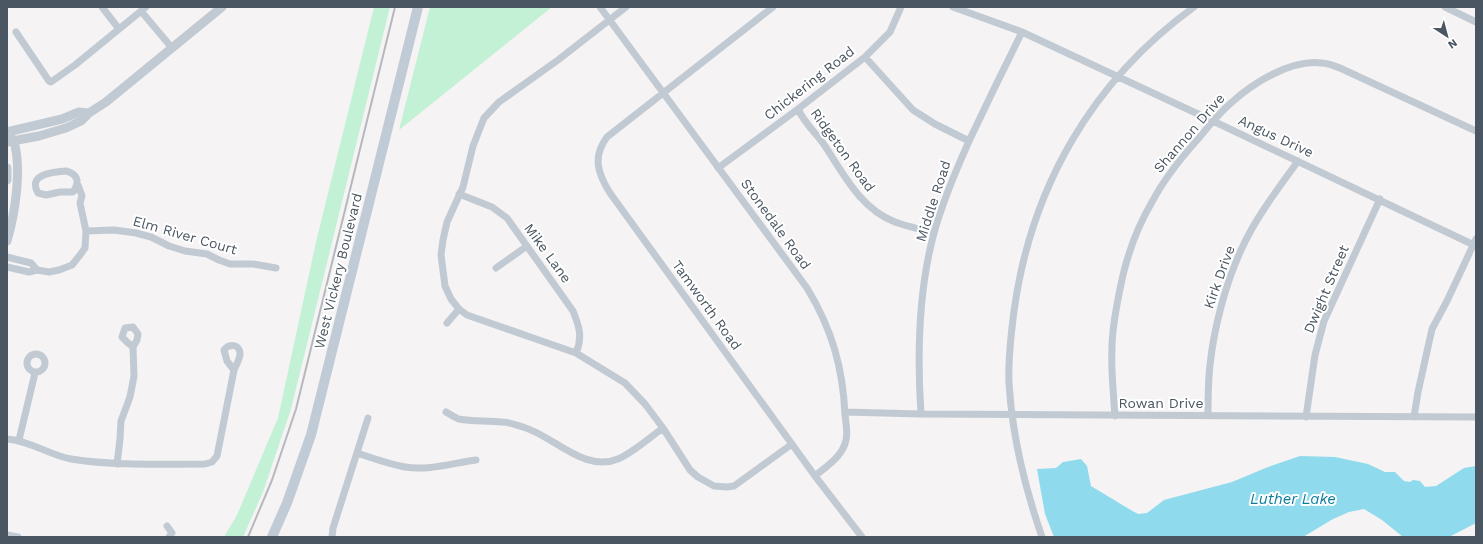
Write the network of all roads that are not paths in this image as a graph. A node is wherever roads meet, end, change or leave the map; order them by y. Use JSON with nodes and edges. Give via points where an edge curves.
{"nodes":[{"id":1,"x":102,"y":7,"type":"edge"},
{"id":2,"x":222,"y":7,"type":"edge"},
{"id":3,"x":418,"y":7,"type":"edge"},
{"id":4,"x":600,"y":7,"type":"edge"},
{"id":5,"x":626,"y":7,"type":"edge"},
{"id":6,"x":773,"y":7,"type":"edge"},
{"id":7,"x":901,"y":7,"type":"edge"},
{"id":8,"x":953,"y":7,"type":"edge"},
{"id":9,"x":1194,"y":7,"type":"edge"},
{"id":10,"x":1445,"y":7,"type":"edge"},
{"id":11,"x":144,"y":9,"type":"edge"},
{"id":12,"x":609,"y":20,"type":"junction"},
{"id":13,"x":1476,"y":22,"type":"edge"},
{"id":14,"x":119,"y":29,"type":"junction"},
{"id":15,"x":16,"y":32,"type":"dead end"},
{"id":16,"x":1022,"y":32,"type":"junction"},
{"id":17,"x":172,"y":48,"type":"junction"},
{"id":18,"x":865,"y":57,"type":"junction"},
{"id":19,"x":1117,"y":76,"type":"junction"},
{"id":20,"x":663,"y":93,"type":"junction"},
{"id":21,"x":798,"y":109,"type":"junction"},
{"id":22,"x":89,"y":113,"type":"junction"},
{"id":23,"x":1213,"y":121,"type":"junction"},
{"id":24,"x":7,"y":132,"type":"edge"},
{"id":25,"x":1476,"y":132,"type":"edge"},
{"id":26,"x":970,"y":141,"type":"junction"},
{"id":27,"x":10,"y":142,"type":"edge"},
{"id":28,"x":1298,"y":160,"type":"junction"},
{"id":29,"x":7,"y":168,"type":"edge"},
{"id":30,"x":718,"y":168,"type":"junction"},
{"id":31,"x":7,"y":180,"type":"edge"},
{"id":32,"x":78,"y":185,"type":"junction"},
{"id":33,"x":74,"y":192,"type":"junction"},
{"id":34,"x":459,"y":194,"type":"junction"},
{"id":35,"x":1380,"y":199,"type":"junction"},
{"id":36,"x":80,"y":203,"type":"junction"},
{"id":37,"x":86,"y":231,"type":"junction"},
{"id":38,"x":934,"y":233,"type":"junction"},
{"id":39,"x":7,"y":241,"type":"edge"},
{"id":40,"x":1475,"y":243,"type":"edge"},
{"id":41,"x":527,"y":246,"type":"junction"},
{"id":42,"x":7,"y":257,"type":"edge"},
{"id":43,"x":7,"y":268,"type":"edge"},
{"id":44,"x":276,"y":268,"type":"dead end"},
{"id":45,"x":496,"y":268,"type":"dead end"},
{"id":46,"x":37,"y":270,"type":"junction"},
{"id":47,"x":459,"y":309,"type":"junction"},
{"id":48,"x":447,"y":323,"type":"dead end"},
{"id":49,"x":133,"y":346,"type":"dead end"},
{"id":50,"x":576,"y":353,"type":"junction"},
{"id":51,"x":234,"y":370,"type":"dead end"},
{"id":52,"x":35,"y":372,"type":"dead end"},
{"id":53,"x":446,"y":412,"type":"dead end"},
{"id":54,"x":845,"y":412,"type":"junction"},
{"id":55,"x":921,"y":414,"type":"junction"},
{"id":56,"x":1013,"y":415,"type":"junction"},
{"id":57,"x":1115,"y":416,"type":"junction"},
{"id":58,"x":1208,"y":416,"type":"junction"},
{"id":59,"x":1306,"y":417,"type":"junction"},
{"id":60,"x":1414,"y":417,"type":"junction"},
{"id":61,"x":1476,"y":417,"type":"edge"},
{"id":62,"x":368,"y":418,"type":"dead end"},
{"id":63,"x":663,"y":428,"type":"junction"},
{"id":64,"x":7,"y":439,"type":"edge"},
{"id":65,"x":19,"y":440,"type":"junction"},
{"id":66,"x":792,"y":444,"type":"junction"},
{"id":67,"x":357,"y":453,"type":"junction"},
{"id":68,"x":476,"y":460,"type":"dead end"},
{"id":69,"x":117,"y":464,"type":"junction"},
{"id":70,"x":816,"y":476,"type":"junction"},
{"id":71,"x":168,"y":526,"type":"dead end"},
{"id":72,"x":7,"y":535,"type":"edge"},
{"id":73,"x":18,"y":537,"type":"edge"},
{"id":74,"x":169,"y":537,"type":"edge"},
{"id":75,"x":272,"y":537,"type":"edge"},
{"id":76,"x":332,"y":537,"type":"edge"},
{"id":77,"x":862,"y":537,"type":"edge"},
{"id":78,"x":1042,"y":537,"type":"edge"}],
"edges":[{"from":1,"to":14,"type":"street"},
{"from":2,"to":17,"type":"street"},
{"from":3,"to":75,"type":"main road","name":"West Vickery Boulevard","via":[[313,428],[288,503]]},
{"from":4,"to":12,"type":"street","name":"Stonedale Road"},
{"from":5,"to":12,"type":"street"},
{"from":6,"to":20,"type":"street","name":"Tamworth Road"},
{"from":7,"to":18,"type":"street","name":"Chickering Road","via":[[890,32]]},
{"from":8,"to":16,"type":"street","name":"Angus Drive"},
{"from":9,"to":19,"type":"street","via":[[1158,35]]},
{"from":10,"to":13,"type":"street"},
{"from":11,"to":14,"type":"street"},
{"from":11,"to":17,"type":"street"},
{"from":12,"to":20,"type":"street","name":"Stonedale Road"},
{"from":12,"to":34,"type":"street","via":[[499,102],[484,118],[472,146]]},
{"from":14,"to":15,"type":"street","via":[[51,82]]},
{"from":16,"to":19,"type":"street","name":"Angus Drive"},
{"from":16,"to":26,"type":"street","name":"Middle Road"},
{"from":17,"to":22,"type":"street"},
{"from":18,"to":21,"type":"street","name":"Chickering Road"},
{"from":18,"to":26,"type":"street","via":[[913,110]]},
{"from":19,"to":23,"type":"street","name":"Angus Drive"},
{"from":19,"to":56,"type":"street","via":[[1092,107],[1061,158],[1025,250],[1017,287],[1011,345],[1010,383]]},
{"from":20,"to":30,"type":"street","name":"Stonedale Road"},
{"from":20,"to":66,"type":"street","name":"Tamworth Road","via":[[602,144],[598,166],[603,183]]},
{"from":21,"to":30,"type":"street","name":"Chickering Road"},
{"from":21,"to":38,"type":"street","name":"Ridgeton Road","via":[[863,200],[895,222]]},
{"from":22,"to":24,"type":"street","via":[[79,112],[62,119]]},
{"from":22,"to":27,"type":"street","via":[[81,121],[66,128]]},
{"from":23,"to":25,"type":"street","name":"Shannon Drive","via":[[1230,103],[1272,75],[1286,68],[1321,62],[1340,68]]},
{"from":23,"to":28,"type":"street","name":"Angus Drive"},
{"from":23,"to":57,"type":"street","name":"Shannon Drive","via":[[1168,176],[1151,202],[1128,258],[1113,331]]},
{"from":24,"to":27,"type":"street"},
{"from":26,"to":38,"type":"street","name":"Middle Road","via":[[957,167]]},
{"from":27,"to":39,"type":"street","via":[[18,177]]},
{"from":28,"to":35,"type":"street","name":"Angus Drive"},
{"from":28,"to":58,"type":"street","name":"Kirk Drive","via":[[1253,227],[1231,277],[1217,321],[1209,365]]},
{"from":29,"to":31,"type":"street"},
{"from":30,"to":54,"type":"street","name":"Stonedale Road","via":[[816,303],[834,344],[841,369]]},
{"from":32,"to":33,"type":"street"},
{"from":32,"to":33,"type":"street","via":[[73,172],[66,171],[41,176],[35,184],[38,193],[46,195]]},
{"from":32,"to":36,"type":"street","via":[[82,196]]},
{"from":33,"to":36,"type":"street","via":[[76,200]]},
{"from":34,"to":41,"type":"street","name":"Mike Lane","via":[[502,213]]},
{"from":34,"to":47,"type":"street","via":[[447,222],[441,255],[445,286]]},
{"from":35,"to":40,"type":"street","name":"Angus Drive"},
{"from":35,"to":59,"type":"street","name":"Dwight Street","via":[[1324,321],[1315,355]]},
{"from":36,"to":37,"type":"street"},
{"from":37,"to":44,"type":"street","name":"Elm River Court","via":[[114,230],[136,233],[185,251],[207,254],[230,264]]},
{"from":37,"to":46,"type":"street","via":[[85,248],[72,265],[49,272]]},
{"from":38,"to":55,"type":"street","name":"Middle Road","via":[[919,324]]},
{"from":40,"to":60,"type":"street","via":[[1432,329]]},
{"from":41,"to":45,"type":"street"},
{"from":41,"to":50,"type":"street","name":"Mike Lane","via":[[573,311],[580,335]]},
{"from":42,"to":46,"type":"street","via":[[31,263]]},
{"from":43,"to":46,"type":"street","via":[[29,272]]},
{"from":47,"to":48,"type":"street"},
{"from":47,"to":50,"type":"street","via":[[478,320]]},
{"from":49,"to":69,"type":"street","via":[[134,376],[121,421]]},
{"from":50,"to":63,"type":"street","via":[[625,384],[645,404]]},
{"from":51,"to":69,"type":"street","via":[[217,456],[212,462]]},
{"from":52,"to":65,"type":"street"},
{"from":53,"to":63,"type":"street","via":[[458,419],[503,422],[524,427],[594,462],[617,459]]},
{"from":54,"to":55,"type":"street","name":"Rowan Drive"},
{"from":54,"to":70,"type":"street","name":"Stonedale Road","via":[[846,439],[841,453]]},
{"from":55,"to":56,"type":"street","name":"Rowan Drive"},
{"from":56,"to":57,"type":"street","name":"Rowan Drive"},
{"from":56,"to":78,"type":"street","via":[[1021,466]]},
{"from":57,"to":58,"type":"street","name":"Rowan Drive"},
{"from":58,"to":59,"type":"street","name":"Rowan Drive"},
{"from":59,"to":60,"type":"street","name":"Rowan Drive"},
{"from":60,"to":61,"type":"street","name":"Rowan Drive"},
{"from":62,"to":67,"type":"street"},
{"from":63,"to":66,"type":"street","via":[[690,470],[708,483],[721,487],[734,486]]},
{"from":64,"to":65,"type":"street"},
{"from":65,"to":69,"type":"street","via":[[70,458]]},
{"from":66,"to":70,"type":"street","name":"Tamworth Road"},
{"from":67,"to":68,"type":"street","via":[[405,467],[421,468]]},
{"from":67,"to":76,"type":"street"},
{"from":70,"to":77,"type":"street","name":"Tamworth Road"},
{"from":71,"to":74,"type":"street","via":[[172,533]]},
{"from":72,"to":73,"type":"street"}]}
